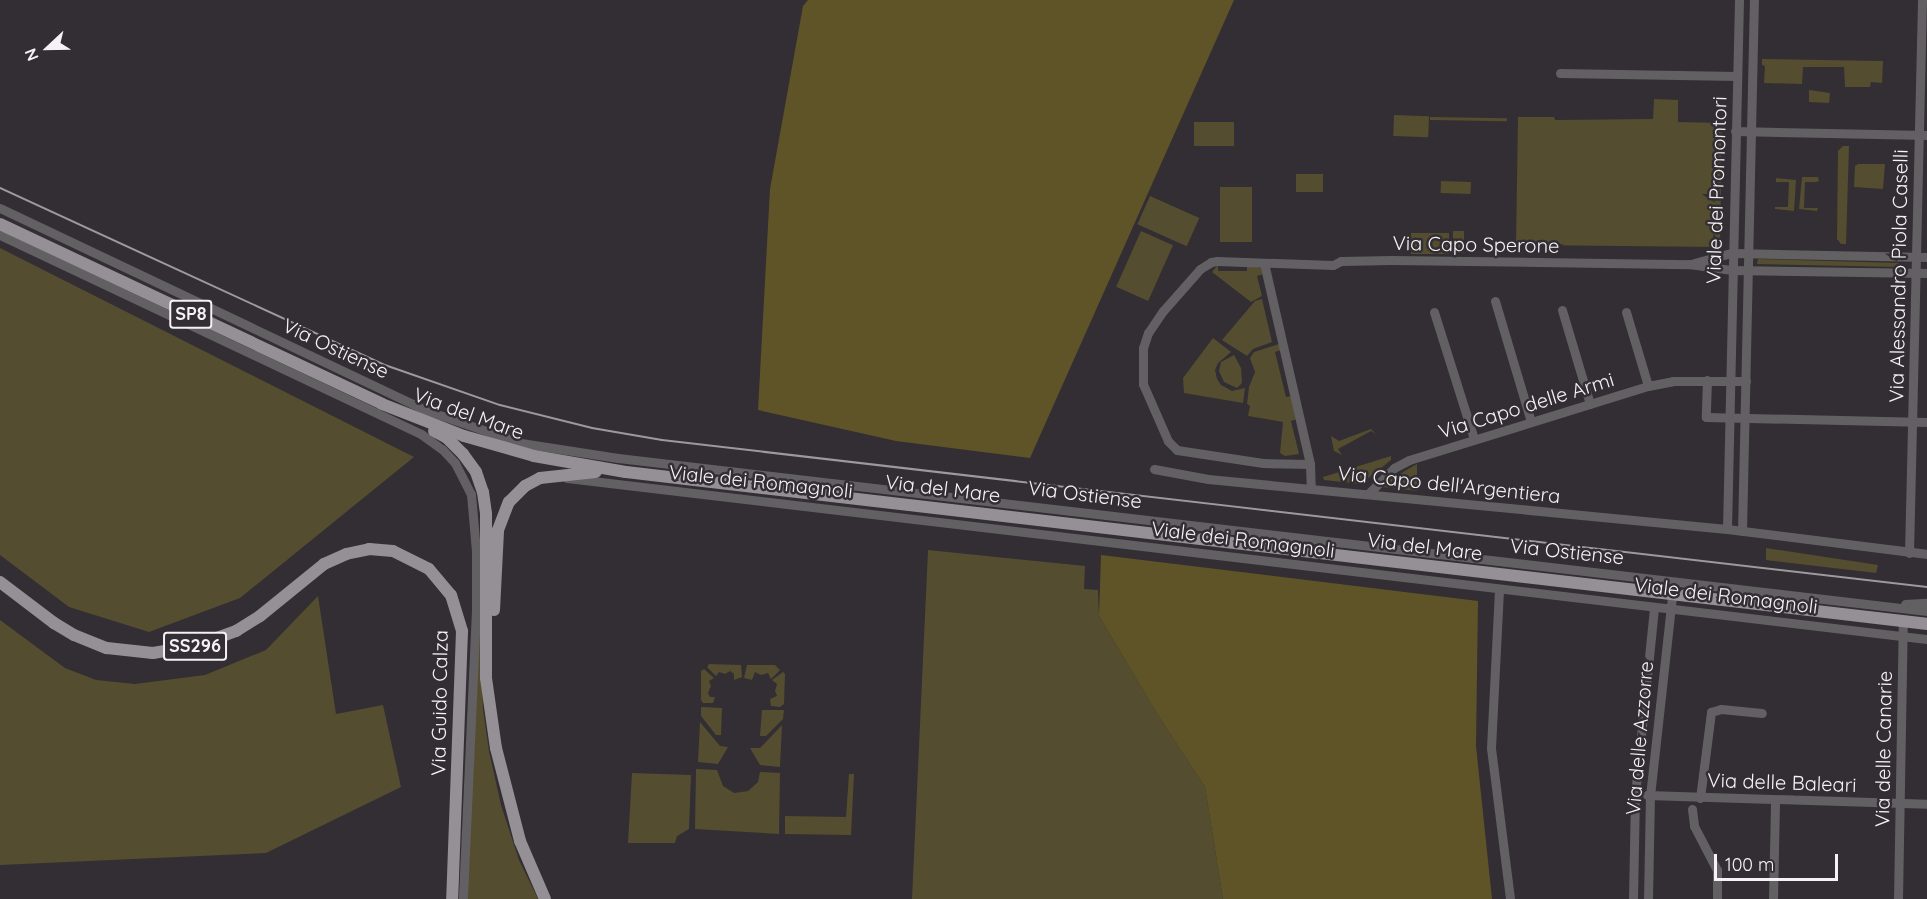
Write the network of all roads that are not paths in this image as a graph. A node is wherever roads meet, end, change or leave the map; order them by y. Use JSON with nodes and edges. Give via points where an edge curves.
{"nodes":[{"id":1,"x":1739,"y":0,"type":"edge"},
{"id":2,"x":1754,"y":0,"type":"edge"},
{"id":3,"x":1922,"y":0,"type":"edge"},
{"id":4,"x":1560,"y":73,"type":"dead end"},
{"id":5,"x":1737,"y":76,"type":"junction"},
{"id":6,"x":1735,"y":130,"type":"junction"},
{"id":7,"x":1752,"y":131,"type":"junction"},
{"id":8,"x":1923,"y":135,"type":"edge"},
{"id":9,"x":0,"y":208,"type":"edge"},
{"id":10,"x":0,"y":224,"type":"edge"},
{"id":11,"x":0,"y":235,"type":"edge"},
{"id":12,"x":1732,"y":253,"type":"junction"},
{"id":13,"x":1749,"y":253,"type":"junction"},
{"id":14,"x":1916,"y":256,"type":"junction"},
{"id":15,"x":1927,"y":257,"type":"edge"},
{"id":16,"x":1264,"y":263,"type":"junction"},
{"id":17,"x":1689,"y":264,"type":"junction"},
{"id":18,"x":1731,"y":270,"type":"junction"},
{"id":19,"x":1748,"y":270,"type":"junction"},
{"id":20,"x":1916,"y":273,"type":"junction"},
{"id":21,"x":1927,"y":273,"type":"edge"},
{"id":22,"x":1495,"y":301,"type":"dead end"},
{"id":23,"x":1562,"y":310,"type":"dead end"},
{"id":24,"x":1434,"y":312,"type":"dead end"},
{"id":25,"x":1626,"y":312,"type":"dead end"},
{"id":26,"x":1707,"y":380,"type":"junction"},
{"id":27,"x":1729,"y":381,"type":"junction"},
{"id":28,"x":1746,"y":381,"type":"junction"},
{"id":29,"x":1648,"y":386,"type":"junction"},
{"id":30,"x":382,"y":404,"type":"junction"},
{"id":31,"x":1590,"y":404,"type":"junction"},
{"id":32,"x":1728,"y":418,"type":"junction"},
{"id":33,"x":1745,"y":418,"type":"junction"},
{"id":34,"x":1531,"y":422,"type":"junction"},
{"id":35,"x":1913,"y":422,"type":"junction"},
{"id":36,"x":1927,"y":422,"type":"edge"},
{"id":37,"x":1474,"y":439,"type":"junction"},
{"id":38,"x":1311,"y":464,"type":"junction"},
{"id":39,"x":1154,"y":469,"type":"dead end"},
{"id":40,"x":626,"y":472,"type":"junction"},
{"id":41,"x":555,"y":476,"type":"junction"},
{"id":42,"x":1311,"y":489,"type":"junction"},
{"id":43,"x":1368,"y":494,"type":"junction"},
{"id":44,"x":1727,"y":529,"type":"junction"},
{"id":45,"x":1742,"y":531,"type":"junction"},
{"id":46,"x":1909,"y":553,"type":"junction"},
{"id":47,"x":1927,"y":554,"type":"edge"},
{"id":48,"x":1674,"y":581,"type":"junction"},
{"id":49,"x":0,"y":582,"type":"edge"},
{"id":50,"x":1499,"y":590,"type":"junction"},
{"id":51,"x":1672,"y":594,"type":"junction"},
{"id":52,"x":1927,"y":603,"type":"edge"},
{"id":53,"x":1890,"y":606,"type":"junction"},
{"id":54,"x":1654,"y":608,"type":"junction"},
{"id":55,"x":1670,"y":609,"type":"junction"},
{"id":56,"x":1927,"y":611,"type":"edge"},
{"id":57,"x":1903,"y":621,"type":"junction"},
{"id":58,"x":1927,"y":624,"type":"edge"},
{"id":59,"x":1903,"y":636,"type":"junction"},
{"id":60,"x":1927,"y":639,"type":"edge"},
{"id":61,"x":1650,"y":648,"type":"junction"},
{"id":62,"x":1666,"y":650,"type":"junction"},
{"id":63,"x":490,"y":701,"type":"junction"},
{"id":64,"x":1762,"y":713,"type":"dead end"},
{"id":65,"x":1635,"y":795,"type":"junction"},
{"id":66,"x":1650,"y":796,"type":"junction"},
{"id":67,"x":1700,"y":798,"type":"junction"},
{"id":68,"x":1775,"y":800,"type":"junction"},
{"id":69,"x":1900,"y":804,"type":"junction"},
{"id":70,"x":1927,"y":804,"type":"edge"},
{"id":71,"x":1692,"y":809,"type":"dead end"},
{"id":72,"x":452,"y":895,"type":"edge"},
{"id":73,"x":463,"y":899,"type":"edge"},
{"id":74,"x":545,"y":899,"type":"edge"},
{"id":75,"x":1510,"y":899,"type":"edge"},
{"id":76,"x":1633,"y":899,"type":"edge"},
{"id":77,"x":1648,"y":899,"type":"edge"},
{"id":78,"x":1717,"y":899,"type":"edge"},
{"id":79,"x":1773,"y":899,"type":"edge"},
{"id":80,"x":1898,"y":899,"type":"edge"}],
"edges":[{"from":1,"to":5,"type":"street","name":"Viale dei Promontori"},
{"from":2,"to":7,"type":"street","name":"Viale dei Promontori"},
{"from":3,"to":8,"type":"street","name":"Via Alessandro Piola Caselli"},
{"from":4,"to":5,"type":"street"},
{"from":5,"to":6,"type":"street","name":"Viale dei Promontori"},
{"from":6,"to":7,"type":"street"},
{"from":6,"to":12,"type":"street","name":"Viale dei Promontori"},
{"from":7,"to":8,"type":"street"},
{"from":7,"to":13,"type":"street","name":"Viale dei Promontori"},
{"from":8,"to":14,"type":"street","name":"Via Alessandro Piola Caselli"},
{"from":9,"to":48,"type":"street","name":"Via Ostiense","via":[[428,411],[521,442],[628,460]]},
{"from":10,"to":30,"type":"main road","name":"Via del Mare","number":"SP8"},
{"from":11,"to":73,"type":"street","via":[[421,434],[455,463],[471,494],[476,551]]},
{"from":12,"to":13,"type":"street","name":"Via Capo Sperone"},
{"from":12,"to":17,"type":"street","name":"Via Capo Sperone"},
{"from":12,"to":18,"type":"street","name":"Viale dei Promontori"},
{"from":13,"to":14,"type":"street","name":"Via Capo Sperone"},
{"from":13,"to":19,"type":"street","name":"Viale dei Promontori"},
{"from":14,"to":15,"type":"street","name":"Via Capo Sperone"},
{"from":14,"to":20,"type":"street","name":"Via Alessandro Piola Caselli"},
{"from":16,"to":17,"type":"street","name":"Via Capo Sperone","via":[[1333,265],[1341,261],[1392,260]]},
{"from":16,"to":38,"type":"street"},
{"from":16,"to":38,"type":"street","name":"Via Capo Sperone","via":[[1214,261],[1200,269],[1148,333],[1142,352],[1142,381],[1168,441],[1177,450],[1263,463]]},
{"from":17,"to":18,"type":"street","name":"Via Capo Sperone"},
{"from":18,"to":19,"type":"street","name":"Via Capo Sperone"},
{"from":18,"to":27,"type":"street","name":"Viale dei Promontori"},
{"from":19,"to":20,"type":"street","name":"Via Capo Sperone"},
{"from":19,"to":28,"type":"street","name":"Viale dei Promontori"},
{"from":20,"to":21,"type":"street","name":"Via Capo Sperone"},
{"from":20,"to":35,"type":"street","name":"Via Alessandro Piola Caselli"},
{"from":22,"to":34,"type":"street"},
{"from":23,"to":31,"type":"street"},
{"from":24,"to":37,"type":"street"},
{"from":25,"to":29,"type":"street"},
{"from":26,"to":27,"type":"street"},
{"from":26,"to":29,"type":"street","name":"Via Capo delle Armi"},
{"from":26,"to":32,"type":"street","via":[[1706,417]]},
{"from":27,"to":28,"type":"street"},
{"from":27,"to":32,"type":"street","name":"Viale dei Promontori"},
{"from":28,"to":33,"type":"street","name":"Viale dei Promontori"},
{"from":29,"to":31,"type":"street","name":"Via Capo delle Armi"},
{"from":30,"to":40,"type":"main road","name":"Via del Mare","number":"SP8","via":[[506,449]]},
{"from":30,"to":63,"type":"main road","name":"Viale dei Romagnoli","via":[[447,438],[467,459],[480,481],[486,514],[486,678]]},
{"from":31,"to":34,"type":"street","name":"Via Capo delle Armi"},
{"from":32,"to":33,"type":"street"},
{"from":32,"to":44,"type":"street","name":"Viale dei Promontori"},
{"from":33,"to":35,"type":"street"},
{"from":33,"to":45,"type":"street","name":"Viale dei Promontori"},
{"from":34,"to":37,"type":"street","name":"Via Capo delle Armi"},
{"from":35,"to":36,"type":"street"},
{"from":35,"to":46,"type":"street","name":"Via Alessandro Piola Caselli"},
{"from":37,"to":43,"type":"street","name":"Via Capo delle Armi","via":[[1403,463]]},
{"from":38,"to":42,"type":"street"},
{"from":39,"to":42,"type":"street","name":"Via Capo dell'Argentiera"},
{"from":40,"to":41,"type":"main road","name":"Viale dei Romagnoli","via":[[585,471]]},
{"from":40,"to":51,"type":"main road","name":"Via del Mare","number":"SP8"},
{"from":41,"to":50,"type":"street","name":"Viale dei Romagnoli"},
{"from":41,"to":63,"type":"main road","name":"Viale dei Romagnoli","via":[[540,478],[520,490],[506,506],[500,521]]},
{"from":42,"to":43,"type":"street","name":"Via Capo dell'Argentiera"},
{"from":43,"to":44,"type":"street","name":"Via Capo dell'Argentiera"},
{"from":44,"to":45,"type":"street","name":"Via Capo dell'Argentiera"},
{"from":45,"to":46,"type":"street","name":"Via Capo dell'Argentiera"},
{"from":46,"to":47,"type":"street","name":"Via Capo dell'Argentiera"},
{"from":48,"to":51,"type":"street","name":"Via delle Azzorre"},
{"from":48,"to":53,"type":"street","name":"Via Ostiense"},
{"from":49,"to":72,"type":"main road","name":"Via Guido Calza","number":"SS296","via":[[74,635],[107,648],[153,653],[195,646],[236,631],[324,564],[346,554],[369,549],[393,551],[429,569],[451,595],[462,631]]},
{"from":50,"to":54,"type":"street","name":"Viale dei Romagnoli"},
{"from":50,"to":75,"type":"street","via":[[1491,748]]},
{"from":51,"to":55,"type":"street","name":"Via delle Azzorre"},
{"from":51,"to":57,"type":"main road","name":"Via del Mare","number":"SP8"},
{"from":52,"to":53,"type":"street"},
{"from":53,"to":56,"type":"street","name":"Via Ostiense"},
{"from":54,"to":55,"type":"street","name":"Viale dei Romagnoli"},
{"from":54,"to":61,"type":"street","name":"Via delle Azzorre"},
{"from":55,"to":59,"type":"street","name":"Viale dei Romagnoli"},
{"from":55,"to":62,"type":"street","name":"Via delle Azzorre"},
{"from":57,"to":58,"type":"main road","name":"Via del Mare","number":"SP8"},
{"from":57,"to":59,"type":"street"},
{"from":59,"to":60,"type":"street","name":"Viale dei Romagnoli"},
{"from":59,"to":69,"type":"street","name":"Via delle Canarie"},
{"from":61,"to":62,"type":"street"},
{"from":61,"to":65,"type":"street","name":"Via delle Azzorre"},
{"from":62,"to":66,"type":"street","name":"Via delle Azzorre"},
{"from":63,"to":74,"type":"main road","name":"Viale dei Romagnoli","via":[[496,748],[513,820]]},
{"from":64,"to":67,"type":"street","via":[[1721,709],[1711,712]]},
{"from":65,"to":66,"type":"street","name":"Via delle Baleari"},
{"from":65,"to":76,"type":"street","name":"Via delle Azzorre"},
{"from":66,"to":67,"type":"street","name":"Via delle Baleari"},
{"from":66,"to":77,"type":"street","name":"Via delle Azzorre"},
{"from":67,"to":68,"type":"street","name":"Via delle Baleari"},
{"from":68,"to":69,"type":"street","name":"Via delle Baleari"},
{"from":68,"to":79,"type":"street"},
{"from":69,"to":70,"type":"street","name":"Via delle Baleari"},
{"from":69,"to":80,"type":"street","name":"Via delle Canarie"},
{"from":71,"to":78,"type":"street","via":[[1694,826],[1717,870]]}]}
